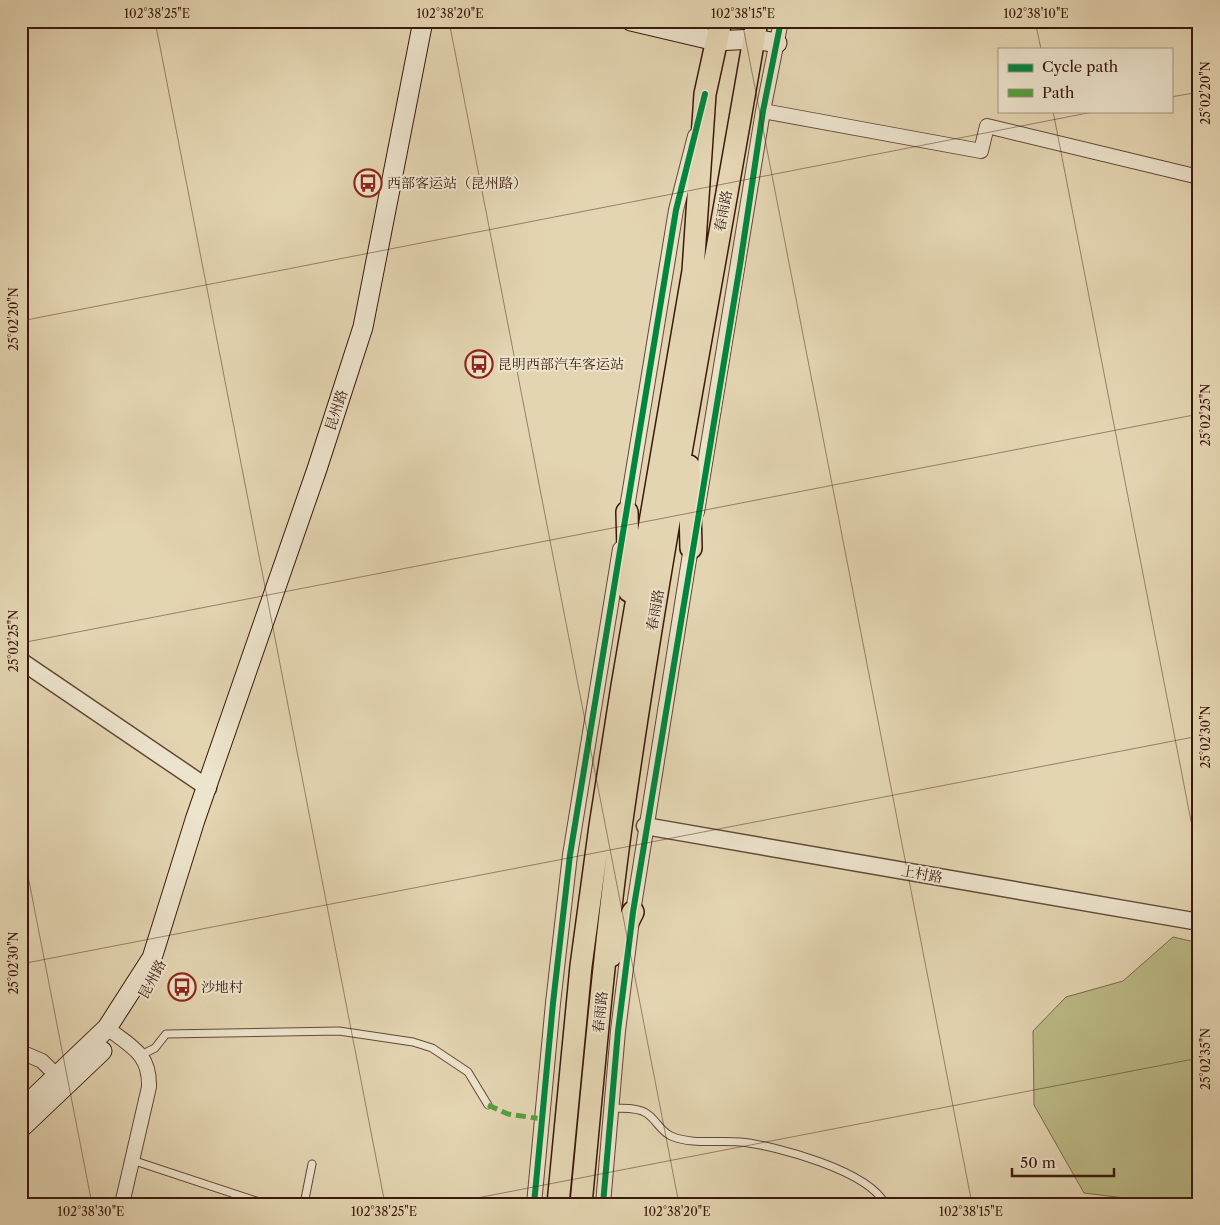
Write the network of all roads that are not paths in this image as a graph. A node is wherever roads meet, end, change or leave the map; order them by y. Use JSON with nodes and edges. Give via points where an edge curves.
{"nodes":[{"id":1,"x":423,"y":21,"type":"edge"},
{"id":2,"x":631,"y":21,"type":"edge"},
{"id":3,"x":781,"y":21,"type":"edge"},
{"id":4,"x":717,"y":27,"type":"edge"},
{"id":5,"x":756,"y":30,"type":"edge"},
{"id":6,"x":777,"y":43,"type":"junction"},
{"id":7,"x":705,"y":94,"type":"junction"},
{"id":8,"x":763,"y":111,"type":"junction"},
{"id":9,"x":1199,"y":177,"type":"edge"},
{"id":10,"x":687,"y":411,"type":"junction"},
{"id":11,"x":626,"y":512,"type":"junction"},
{"id":12,"x":691,"y":548,"type":"junction"},
{"id":13,"x":630,"y":638,"type":"junction"},
{"id":14,"x":21,"y":660,"type":"edge"},
{"id":15,"x":208,"y":788,"type":"junction"},
{"id":16,"x":646,"y":826,"type":"junction"},
{"id":17,"x":632,"y":912,"type":"junction"},
{"id":18,"x":1199,"y":922,"type":"edge"},
{"id":19,"x":604,"y":972,"type":"junction"},
{"id":20,"x":112,"y":1032,"type":"junction"},
{"id":21,"x":21,"y":1052,"type":"edge"},
{"id":22,"x":141,"y":1055,"type":"junction"},
{"id":23,"x":57,"y":1076,"type":"junction"},
{"id":24,"x":488,"y":1105,"type":"dead end"},
{"id":25,"x":612,"y":1108,"type":"junction"},
{"id":26,"x":21,"y":1110,"type":"edge"},
{"id":27,"x":21,"y":1128,"type":"edge"},
{"id":28,"x":132,"y":1160,"type":"junction"},
{"id":29,"x":312,"y":1164,"type":"dead end"},
{"id":30,"x":585,"y":1166,"type":"junction"},
{"id":31,"x":122,"y":1204,"type":"edge"},
{"id":32,"x":265,"y":1204,"type":"edge"},
{"id":33,"x":304,"y":1204,"type":"edge"},
{"id":34,"x":534,"y":1204,"type":"edge"},
{"id":35,"x":558,"y":1204,"type":"edge"},
{"id":36,"x":581,"y":1204,"type":"edge"},
{"id":37,"x":588,"y":1204,"type":"edge"},
{"id":38,"x":603,"y":1204,"type":"edge"},
{"id":39,"x":885,"y":1204,"type":"edge"}],
"edges":[{"from":1,"to":15,"type":"main road","name":"昆州路","via":[[363,327]]},
{"from":2,"to":4,"type":"main road"},
{"from":3,"to":6,"type":"street"},
{"from":4,"to":5,"type":"main road"},
{"from":4,"to":7,"type":"main road","name":"春雨路"},
{"from":5,"to":6,"type":"main road"},
{"from":5,"to":10,"type":"main road","name":"春雨路"},
{"from":6,"to":8,"type":"street"},
{"from":7,"to":11,"type":"street","via":[[676,210]]},
{"from":7,"to":13,"type":"main road","name":"春雨路","via":[[693,271]]},
{"from":8,"to":9,"type":"street","via":[[981,151],[987,126]]},
{"from":8,"to":12,"type":"street"},
{"from":10,"to":12,"type":"main road"},
{"from":10,"to":19,"type":"main road","name":"春雨路","via":[[630,764]]},
{"from":11,"to":13,"type":"main road"},
{"from":11,"to":34,"type":"street","via":[[570,855]]},
{"from":12,"to":16,"type":"street"},
{"from":13,"to":35,"type":"main road","name":"春雨路","via":[[581,966]]},
{"from":14,"to":15,"type":"street"},
{"from":15,"to":20,"type":"main road","name":"昆州路","via":[[152,958]]},
{"from":16,"to":17,"type":"street"},
{"from":16,"to":18,"type":"street","name":"上村路"},
{"from":17,"to":19,"type":"main road"},
{"from":17,"to":25,"type":"street"},
{"from":19,"to":30,"type":"main road","name":"春雨路"},
{"from":20,"to":22,"type":"street"},
{"from":20,"to":23,"type":"main road","name":"昆州路"},
{"from":20,"to":27,"type":"main road","name":"昆州路"},
{"from":21,"to":23,"type":"street","via":[[42,1061]]},
{"from":22,"to":24,"type":"lane","via":[[154,1048],[166,1034],[339,1031],[432,1048],[468,1072]]},
{"from":22,"to":28,"type":"street","via":[[149,1069],[149,1087]]},
{"from":23,"to":26,"type":"main road","name":"昆州路"},
{"from":25,"to":38,"type":"street"},
{"from":25,"to":39,"type":"lane","via":[[646,1113],[672,1136],[743,1142],[809,1158],[872,1189]]},
{"from":28,"to":31,"type":"street"},
{"from":28,"to":32,"type":"lane"},
{"from":29,"to":33,"type":"lane"},
{"from":30,"to":36,"type":"main road","name":"春雨路"},
{"from":30,"to":37,"type":"main road"}]}
